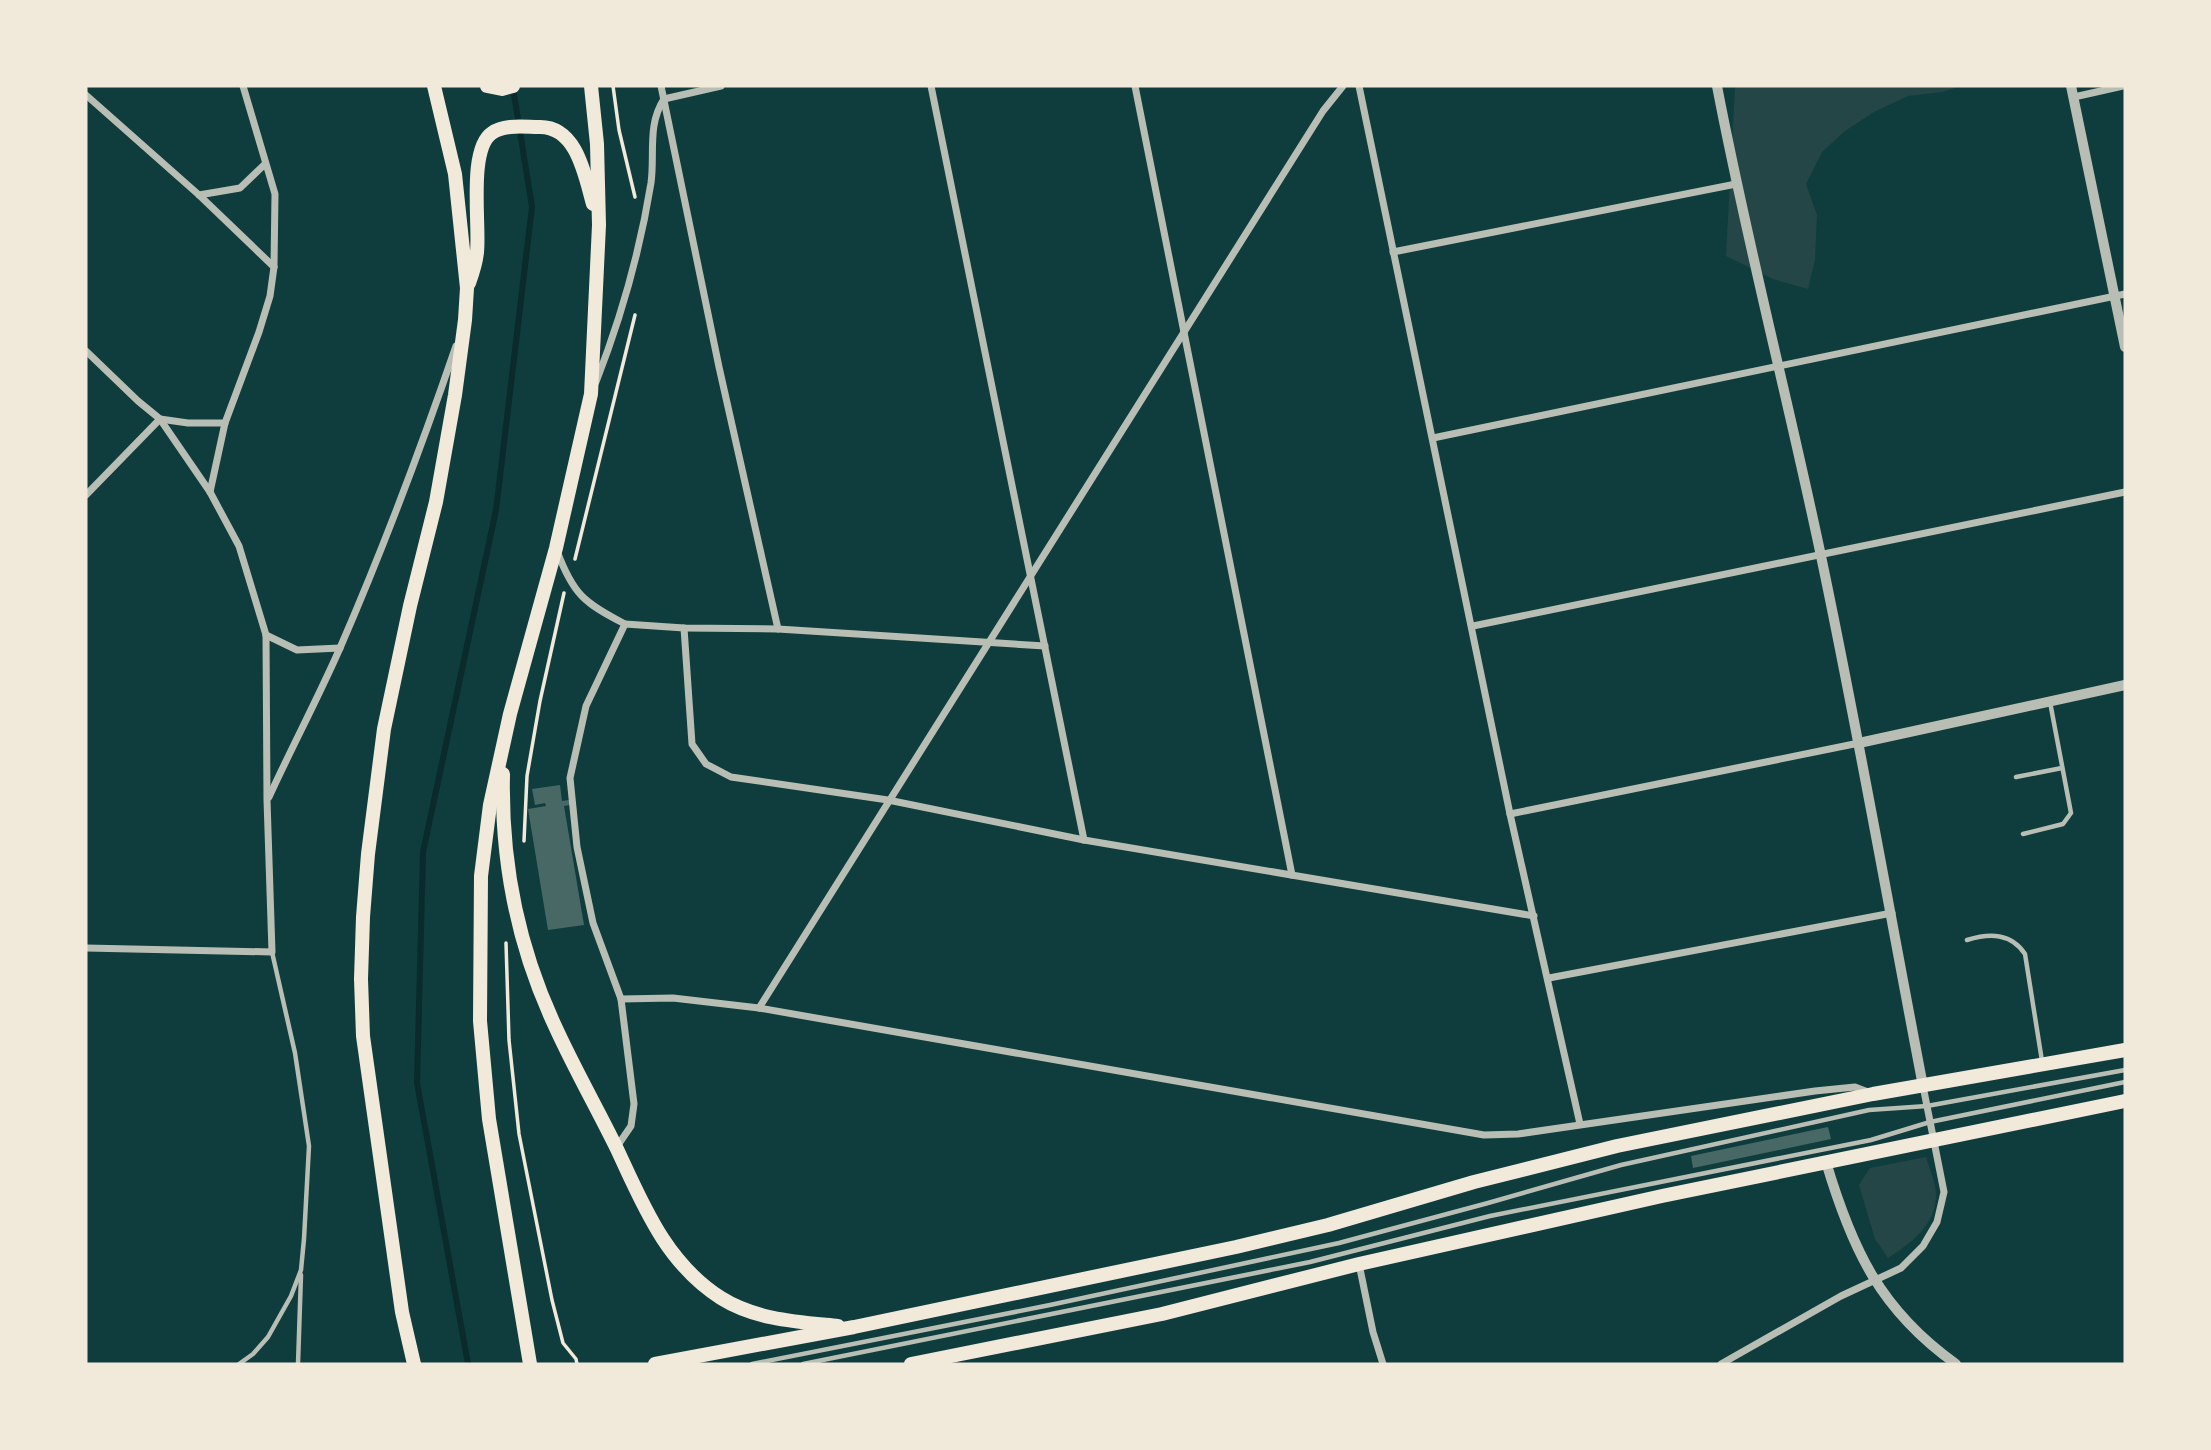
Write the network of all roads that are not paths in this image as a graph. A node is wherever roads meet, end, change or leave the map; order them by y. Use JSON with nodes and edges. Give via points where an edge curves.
{"nodes":[{"id":1,"x":243,"y":86,"type":"edge"},
{"id":2,"x":434,"y":86,"type":"edge"},
{"id":3,"x":591,"y":86,"type":"edge"},
{"id":4,"x":661,"y":86,"type":"edge"},
{"id":5,"x":721,"y":86,"type":"edge"},
{"id":6,"x":931,"y":86,"type":"edge"},
{"id":7,"x":1135,"y":86,"type":"edge"},
{"id":8,"x":1343,"y":86,"type":"edge"},
{"id":9,"x":1359,"y":86,"type":"edge"},
{"id":10,"x":1717,"y":86,"type":"edge"},
{"id":11,"x":2123,"y":86,"type":"edge"},
{"id":12,"x":2073,"y":91,"type":"edge"},
{"id":13,"x":86,"y":95,"type":"edge"},
{"id":14,"x":664,"y":99,"type":"junction"},
{"id":15,"x":265,"y":164,"type":"junction"},
{"id":16,"x":1736,"y":184,"type":"junction"},
{"id":17,"x":199,"y":195,"type":"junction"},
{"id":18,"x":599,"y":225,"type":"junction"},
{"id":19,"x":1393,"y":252,"type":"junction"},
{"id":20,"x":274,"y":267,"type":"junction"},
{"id":21,"x":467,"y":288,"type":"junction"},
{"id":22,"x":2120,"y":295,"type":"edge"},
{"id":23,"x":465,"y":320,"type":"junction"},
{"id":24,"x":1183,"y":332,"type":"junction"},
{"id":25,"x":2125,"y":346,"type":"edge"},
{"id":26,"x":86,"y":351,"type":"edge"},
{"id":27,"x":1778,"y":368,"type":"junction"},
{"id":28,"x":591,"y":394,"type":"junction"},
{"id":29,"x":160,"y":419,"type":"junction"},
{"id":30,"x":225,"y":423,"type":"junction"},
{"id":31,"x":1433,"y":438,"type":"junction"},
{"id":32,"x":210,"y":492,"type":"junction"},
{"id":33,"x":2125,"y":492,"type":"edge"},
{"id":34,"x":86,"y":495,"type":"edge"},
{"id":35,"x":556,"y":548,"type":"junction"},
{"id":36,"x":1820,"y":554,"type":"junction"},
{"id":37,"x":1032,"y":575,"type":"junction"},
{"id":38,"x":625,"y":624,"type":"junction"},
{"id":39,"x":1473,"y":626,"type":"junction"},
{"id":40,"x":684,"y":628,"type":"junction"},
{"id":41,"x":778,"y":629,"type":"junction"},
{"id":42,"x":266,"y":635,"type":"junction"},
{"id":43,"x":990,"y":641,"type":"junction"},
{"id":44,"x":1045,"y":646,"type":"junction"},
{"id":45,"x":340,"y":648,"type":"junction"},
{"id":46,"x":2125,"y":685,"type":"edge"},
{"id":47,"x":2050,"y":701,"type":"junction"},
{"id":48,"x":503,"y":742,"type":"junction"},
{"id":49,"x":1859,"y":743,"type":"junction"},
{"id":50,"x":2062,"y":768,"type":"junction"},
{"id":51,"x":2016,"y":777,"type":"dead end"},
{"id":52,"x":267,"y":800,"type":"junction"},
{"id":53,"x":888,"y":800,"type":"junction"},
{"id":54,"x":1510,"y":814,"type":"junction"},
{"id":55,"x":2023,"y":834,"type":"dead end"},
{"id":56,"x":1084,"y":840,"type":"junction"},
{"id":57,"x":1292,"y":875,"type":"junction"},
{"id":58,"x":1892,"y":913,"type":"junction"},
{"id":59,"x":1534,"y":916,"type":"junction"},
{"id":60,"x":1966,"y":940,"type":"dead end"},
{"id":61,"x":86,"y":948,"type":"edge"},
{"id":62,"x":272,"y":952,"type":"junction"},
{"id":63,"x":1549,"y":978,"type":"junction"},
{"id":64,"x":621,"y":999,"type":"junction"},
{"id":65,"x":759,"y":1008,"type":"junction"},
{"id":66,"x":2125,"y":1050,"type":"edge"},
{"id":67,"x":2043,"y":1065,"type":"junction"},
{"id":68,"x":2125,"y":1070,"type":"edge"},
{"id":69,"x":2125,"y":1082,"type":"edge"},
{"id":70,"x":1923,"y":1086,"type":"junction"},
{"id":71,"x":1873,"y":1094,"type":"junction"},
{"id":72,"x":2125,"y":1101,"type":"edge"},
{"id":73,"x":1927,"y":1107,"type":"junction"},
{"id":74,"x":1930,"y":1122,"type":"junction"},
{"id":75,"x":1580,"y":1124,"type":"junction"},
{"id":76,"x":1933,"y":1140,"type":"junction"},
{"id":77,"x":616,"y":1149,"type":"junction"},
{"id":78,"x":1826,"y":1163,"type":"junction"},
{"id":79,"x":1359,"y":1264,"type":"junction"},
{"id":80,"x":301,"y":1270,"type":"junction"},
{"id":81,"x":1874,"y":1281,"type":"junction"},
{"id":82,"x":854,"y":1327,"type":"junction"},
{"id":83,"x":1725,"y":1363,"type":"edge"},
{"id":84,"x":239,"y":1364,"type":"edge"},
{"id":85,"x":299,"y":1364,"type":"edge"},
{"id":86,"x":414,"y":1364,"type":"edge"},
{"id":87,"x":530,"y":1364,"type":"edge"},
{"id":88,"x":654,"y":1364,"type":"edge"},
{"id":89,"x":752,"y":1364,"type":"edge"},
{"id":90,"x":803,"y":1364,"type":"edge"},
{"id":91,"x":911,"y":1364,"type":"edge"},
{"id":92,"x":1383,"y":1364,"type":"edge"},
{"id":93,"x":1956,"y":1364,"type":"edge"}],
"edges":[{"from":1,"to":15,"type":"street"},
{"from":2,"to":21,"type":"main road","via":[[455,174]]},
{"from":3,"to":18,"type":"main road"},
{"from":4,"to":14,"type":"street"},
{"from":5,"to":14,"type":"street"},
{"from":6,"to":37,"type":"street"},
{"from":7,"to":24,"type":"street"},
{"from":8,"to":24,"type":"street","via":[[1322,111]]},
{"from":9,"to":19,"type":"street"},
{"from":10,"to":16,"type":"street"},
{"from":11,"to":12,"type":"street"},
{"from":12,"to":22,"type":"street"},
{"from":13,"to":17,"type":"street"},
{"from":14,"to":28,"type":"street","via":[[656,111],[651,182],[619,318]]},
{"from":14,"to":41,"type":"street"},
{"from":15,"to":17,"type":"street","via":[[240,188]]},
{"from":15,"to":20,"type":"street","via":[[275,194]]},
{"from":16,"to":19,"type":"street"},
{"from":16,"to":27,"type":"street"},
{"from":17,"to":20,"type":"street"},
{"from":18,"to":21,"type":"main road","via":[[581,159],[563,137],[548,127],[504,127],[492,132],[481,150],[477,251]]},
{"from":18,"to":28,"type":"main road"},
{"from":19,"to":31,"type":"street"},
{"from":20,"to":30,"type":"street","via":[[259,332]]},
{"from":21,"to":23,"type":"main road"},
{"from":22,"to":25,"type":"street"},
{"from":22,"to":27,"type":"street"},
{"from":23,"to":45,"type":"street","via":[[374,569]]},
{"from":23,"to":86,"type":"main road","via":[[436,502],[384,729],[363,917],[363,1036],[402,1312]]},
{"from":24,"to":37,"type":"street"},
{"from":24,"to":57,"type":"street"},
{"from":26,"to":29,"type":"street"},
{"from":27,"to":31,"type":"street"},
{"from":27,"to":36,"type":"street"},
{"from":28,"to":35,"type":"main road"},
{"from":29,"to":30,"type":"street"},
{"from":29,"to":32,"type":"street"},
{"from":29,"to":34,"type":"street"},
{"from":30,"to":32,"type":"street"},
{"from":31,"to":39,"type":"street"},
{"from":32,"to":42,"type":"street","via":[[239,547]]},
{"from":33,"to":36,"type":"street"},
{"from":35,"to":38,"type":"street","via":[[568,580],[581,597]]},
{"from":35,"to":48,"type":"main road"},
{"from":36,"to":39,"type":"street"},
{"from":36,"to":49,"type":"street"},
{"from":37,"to":43,"type":"street"},
{"from":37,"to":44,"type":"street"},
{"from":38,"to":40,"type":"street"},
{"from":38,"to":64,"type":"street","via":[[586,706],[570,778],[577,847],[593,923]]},
{"from":39,"to":54,"type":"street"},
{"from":40,"to":41,"type":"street"},
{"from":40,"to":53,"type":"street","via":[[692,744],[706,764],[731,777]]},
{"from":41,"to":43,"type":"street"},
{"from":42,"to":45,"type":"street","via":[[297,650]]},
{"from":42,"to":52,"type":"street"},
{"from":43,"to":44,"type":"street"},
{"from":43,"to":53,"type":"street"},
{"from":44,"to":56,"type":"street"},
{"from":45,"to":52,"type":"street"},
{"from":46,"to":47,"type":"street"},
{"from":47,"to":49,"type":"street"},
{"from":47,"to":50,"type":"lane"},
{"from":48,"to":77,"type":"main road","via":[[507,872],[528,956],[554,1024]]},
{"from":48,"to":87,"type":"main road","via":[[481,876],[480,1021],[489,1119]]},
{"from":49,"to":54,"type":"street"},
{"from":49,"to":58,"type":"street"},
{"from":50,"to":51,"type":"lane"},
{"from":50,"to":55,"type":"lane","via":[[2069,819]]},
{"from":52,"to":62,"type":"street"},
{"from":53,"to":56,"type":"street"},
{"from":53,"to":65,"type":"street"},
{"from":54,"to":59,"type":"street"},
{"from":56,"to":57,"type":"street"},
{"from":57,"to":59,"type":"street"},
{"from":58,"to":63,"type":"street"},
{"from":58,"to":70,"type":"street"},
{"from":59,"to":63,"type":"street"},
{"from":60,"to":67,"type":"lane","via":[[2001,935],[2019,944],[2025,954]]},
{"from":61,"to":62,"type":"street"},
{"from":62,"to":80,"type":"lane","via":[[295,1053],[309,1146]]},
{"from":63,"to":75,"type":"street"},
{"from":64,"to":65,"type":"street","via":[[673,998]]},
{"from":64,"to":77,"type":"street","via":[[635,1104],[631,1126]]},
{"from":65,"to":75,"type":"street","via":[[1483,1135]]},
{"from":66,"to":67,"type":"main road"},
{"from":67,"to":70,"type":"main road"},
{"from":68,"to":73,"type":"lane"},
{"from":69,"to":74,"type":"lane"},
{"from":70,"to":71,"type":"main road"},
{"from":70,"to":73,"type":"street"},
{"from":71,"to":75,"type":"street","via":[[1855,1087],[1815,1091]]},
{"from":71,"to":82,"type":"main road","via":[[1617,1146],[1236,1247]]},
{"from":72,"to":76,"type":"main road"},
{"from":73,"to":74,"type":"street"},
{"from":73,"to":89,"type":"lane","via":[[1869,1110],[1621,1164],[1339,1243]]},
{"from":74,"to":76,"type":"street"},
{"from":74,"to":90,"type":"lane","via":[[1871,1140],[1490,1216],[1310,1262]]},
{"from":76,"to":78,"type":"main road"},
{"from":76,"to":81,"type":"street","via":[[1944,1192],[1937,1223],[1901,1268]]},
{"from":77,"to":82,"type":"main road","via":[[671,1252],[712,1292],[739,1308],[781,1320]]},
{"from":78,"to":79,"type":"main road"},
{"from":78,"to":81,"type":"street","via":[[1847,1226]]},
{"from":79,"to":91,"type":"main road","via":[[1161,1314]]},
{"from":79,"to":92,"type":"street"},
{"from":80,"to":84,"type":"lane","via":[[268,1337]]},
{"from":80,"to":85,"type":"lane"},
{"from":81,"to":83,"type":"street"},
{"from":81,"to":93,"type":"street","via":[[1904,1320]]},
{"from":82,"to":88,"type":"main road"}]}
